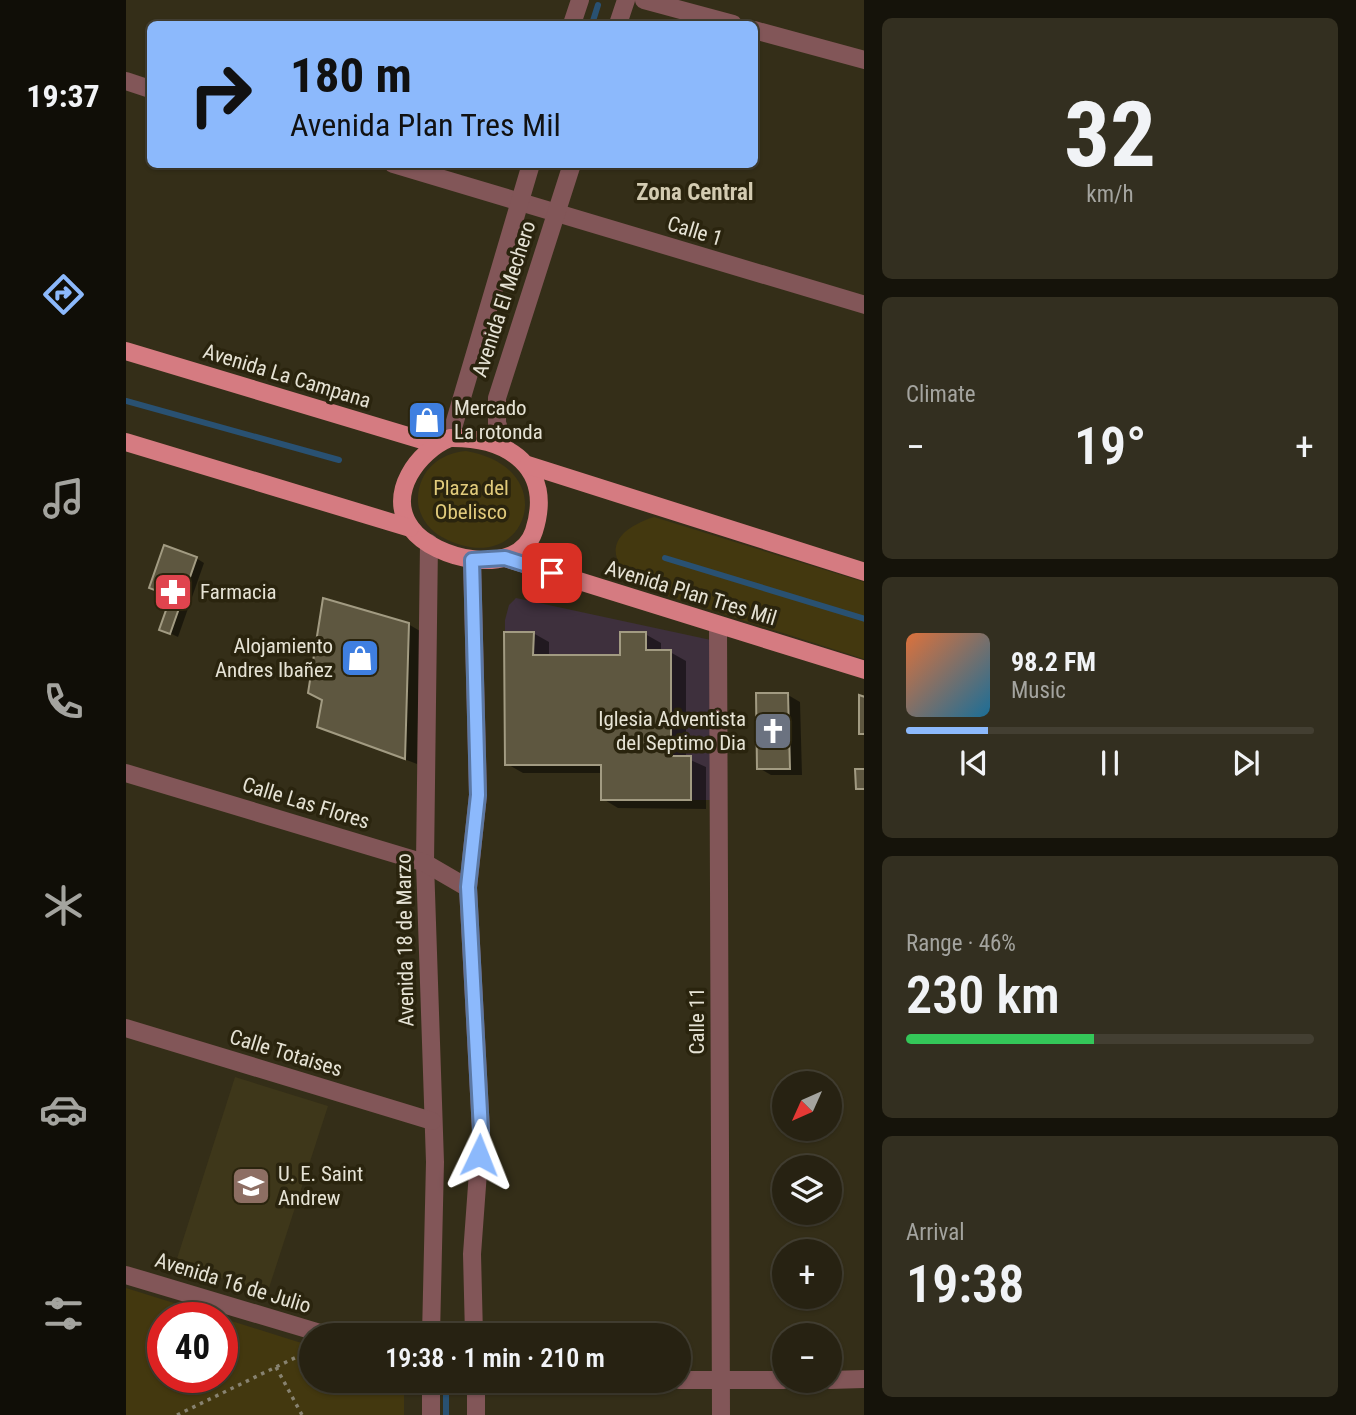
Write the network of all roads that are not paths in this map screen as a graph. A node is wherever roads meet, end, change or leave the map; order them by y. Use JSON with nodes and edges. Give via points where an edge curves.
{"nodes":[{"id":1,"x":580,"y":0,"type":"edge"},
{"id":2,"x":626,"y":0,"type":"edge"},
{"id":3,"x":644,"y":0,"type":"edge"},
{"id":4,"x":573,"y":21,"type":"edge"},
{"id":5,"x":619,"y":21,"type":"edge"},
{"id":6,"x":722,"y":21,"type":"edge"},
{"id":7,"x":758,"y":31,"type":"edge"},
{"id":8,"x":864,"y":60,"type":"edge"},
{"id":9,"x":126,"y":81,"type":"edge"},
{"id":10,"x":147,"y":88,"type":"edge"},
{"id":11,"x":406,"y":168,"type":"edge"},
{"id":12,"x":530,"y":168,"type":"edge"},
{"id":13,"x":571,"y":168,"type":"edge"},
{"id":14,"x":519,"y":204,"type":"junction"},
{"id":15,"x":556,"y":213,"type":"junction"},
{"id":16,"x":864,"y":305,"type":"edge"},
{"id":17,"x":126,"y":351,"type":"edge"},
{"id":18,"x":442,"y":441,"type":"junction"},
{"id":19,"x":126,"y":442,"type":"edge"},
{"id":20,"x":506,"y":449,"type":"junction"},
{"id":21,"x":528,"y":465,"type":"junction"},
{"id":22,"x":410,"y":528,"type":"junction"},
{"id":23,"x":429,"y":543,"type":"junction"},
{"id":24,"x":505,"y":558,"type":"junction"},
{"id":25,"x":472,"y":560,"type":"junction"},
{"id":26,"x":864,"y":572,"type":"edge"},
{"id":27,"x":718,"y":626,"type":"junction"},
{"id":28,"x":864,"y":670,"type":"edge"},
{"id":29,"x":126,"y":773,"type":"edge"},
{"id":30,"x":425,"y":863,"type":"junction"},
{"id":31,"x":468,"y":887,"type":"junction"},
{"id":32,"x":126,"y":1028,"type":"edge"},
{"id":33,"x":432,"y":1121,"type":"junction"},
{"id":34,"x":126,"y":1275,"type":"edge"},
{"id":35,"x":431,"y":1323,"type":"edge"},
{"id":36,"x":474,"y":1323,"type":"edge"},
{"id":37,"x":299,"y":1327,"type":"edge"},
{"id":38,"x":691,"y":1380,"type":"edge"},
{"id":39,"x":721,"y":1380,"type":"junction"},
{"id":40,"x":772,"y":1380,"type":"edge"},
{"id":41,"x":842,"y":1380,"type":"edge"},
{"id":42,"x":864,"y":1380,"type":"edge"},
{"id":43,"x":431,"y":1393,"type":"edge"},
{"id":44,"x":475,"y":1393,"type":"edge"},
{"id":45,"x":431,"y":1415,"type":"edge"},
{"id":46,"x":476,"y":1415,"type":"edge"},
{"id":47,"x":721,"y":1415,"type":"edge"}],
"edges":[{"from":1,"to":4,"type":"street"},
{"from":2,"to":5,"type":"street"},
{"from":3,"to":6,"type":"street"},
{"from":7,"to":8,"type":"street"},
{"from":9,"to":10,"type":"street"},
{"from":11,"to":14,"type":"street","name":"Calle 1"},
{"from":12,"to":14,"type":"street","name":"Avenida El Mechero"},
{"from":13,"to":15,"type":"street","name":"Avenida El Mechero"},
{"from":14,"to":15,"type":"street","name":"Calle 1"},
{"from":14,"to":18,"type":"street","name":"Avenida El Mechero"},
{"from":15,"to":16,"type":"street","name":"Calle 1"},
{"from":15,"to":20,"type":"street","name":"Avenida El Mechero","via":[[497,398],[497,423]]},
{"from":17,"to":18,"type":"main road","name":"Avenida La Campana"},
{"from":18,"to":20,"type":"main road","via":[[483,441]]},
{"from":18,"to":22,"type":"main road","via":[[420,456],[409,472],[404,491]]},
{"from":19,"to":22,"type":"main road"},
{"from":20,"to":21,"type":"main road"},
{"from":21,"to":24,"type":"main road","via":[[539,487],[540,512],[532,537],[520,552]]},
{"from":21,"to":26,"type":"main road"},
{"from":22,"to":23,"type":"main road"},
{"from":23,"to":25,"type":"main road"},
{"from":23,"to":30,"type":"street","name":"Avenida 18 de Marzo"},
{"from":24,"to":25,"type":"main road"},
{"from":24,"to":27,"type":"main road","name":"Avenida Plan Tres Mil"},
{"from":25,"to":31,"type":"street","via":[[478,795]]},
{"from":27,"to":28,"type":"main road","name":"Avenida Plan Tres Mil"},
{"from":27,"to":39,"type":"street","name":"Calle 11"},
{"from":29,"to":30,"type":"street","name":"Calle Las Flores"},
{"from":30,"to":31,"type":"street","name":"Calle Las Flores"},
{"from":30,"to":33,"type":"street","name":"Avenida 18 de Marzo"},
{"from":31,"to":36,"type":"street","via":[[481,1131],[472,1254]]},
{"from":32,"to":33,"type":"street","name":"Calle Totaises"},
{"from":33,"to":35,"type":"street","name":"Avenida 18 de Marzo"},
{"from":34,"to":37,"type":"street","name":"Avenida 16 de Julio"},
{"from":38,"to":39,"type":"street"},
{"from":39,"to":40,"type":"street"},
{"from":39,"to":47,"type":"street","name":"Calle 11"},
{"from":41,"to":42,"type":"street"},
{"from":43,"to":45,"type":"street"},
{"from":44,"to":46,"type":"street"}]}
